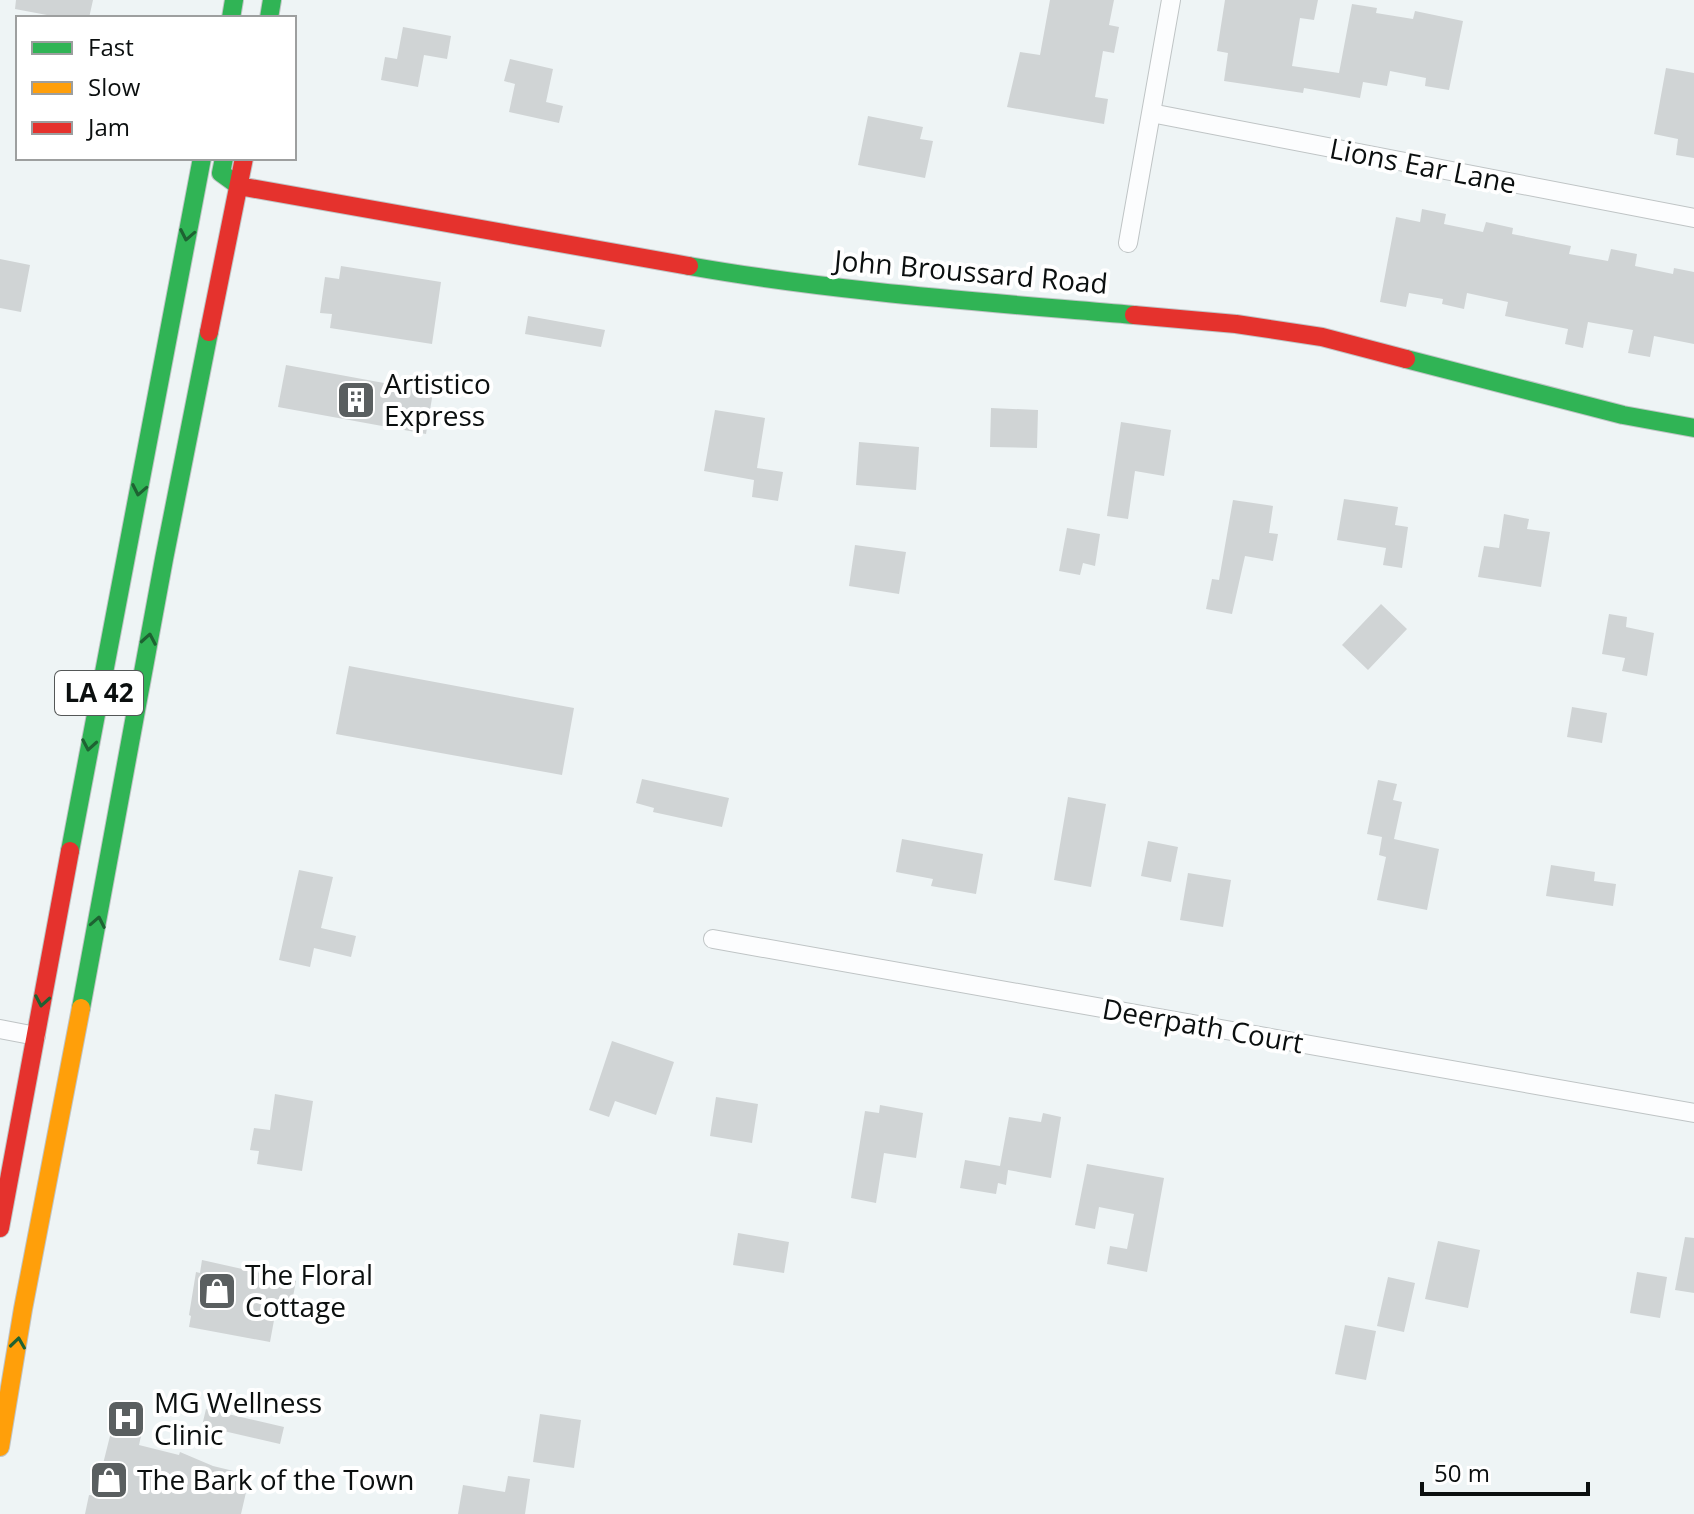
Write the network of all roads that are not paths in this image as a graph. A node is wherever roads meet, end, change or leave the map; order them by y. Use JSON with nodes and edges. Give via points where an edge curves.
{"nodes":[{"id":1,"x":1171,"y":0,"type":"edge"},
{"id":2,"x":1151,"y":113,"type":"junction"},
{"id":3,"x":202,"y":160,"type":"edge"},
{"id":4,"x":224,"y":160,"type":"edge"},
{"id":5,"x":244,"y":160,"type":"edge"},
{"id":6,"x":239,"y":186,"type":"junction"},
{"id":7,"x":1694,"y":218,"type":"edge"},
{"id":8,"x":1128,"y":243,"type":"dead end"},
{"id":9,"x":1694,"y":428,"type":"edge"},
{"id":10,"x":713,"y":939,"type":"dead end"},
{"id":11,"x":0,"y":1029,"type":"edge"},
{"id":12,"x":36,"y":1036,"type":"junction"},
{"id":13,"x":22,"y":1111,"type":"junction"},
{"id":14,"x":1694,"y":1113,"type":"edge"},
{"id":15,"x":0,"y":1228,"type":"edge"},
{"id":16,"x":31,"y":1267,"type":"junction"},
{"id":17,"x":0,"y":1447,"type":"edge"}],
"edges":[{"from":1,"to":2,"type":"street"},
{"from":2,"to":7,"type":"street","name":"Lions Ear Lane"},
{"from":2,"to":8,"type":"street"},
{"from":3,"to":12,"type":"main road","number":"LA 42","one_way":true},
{"from":4,"to":6,"type":"main road","via":[[221,173]]},
{"from":5,"to":6,"type":"main road","number":"LA 42"},
{"from":6,"to":9,"type":"main road","name":"John Broussard Road","via":[[767,280],[1236,324],[1322,337],[1623,415]]},
{"from":16,"to":6,"type":"main road","number":"LA 42","one_way":true},
{"from":10,"to":14,"type":"street","name":"Deerpath Court"},
{"from":11,"to":12,"type":"street"},
{"from":12,"to":13,"type":"main road","number":"LA 42"},
{"from":13,"to":15,"type":"main road","number":"LA 42"},
{"from":13,"to":16,"type":"main road","via":[[38,1157],[27,1214]]},
{"from":17,"to":16,"type":"main road","number":"LA 42","one_way":true}]}
